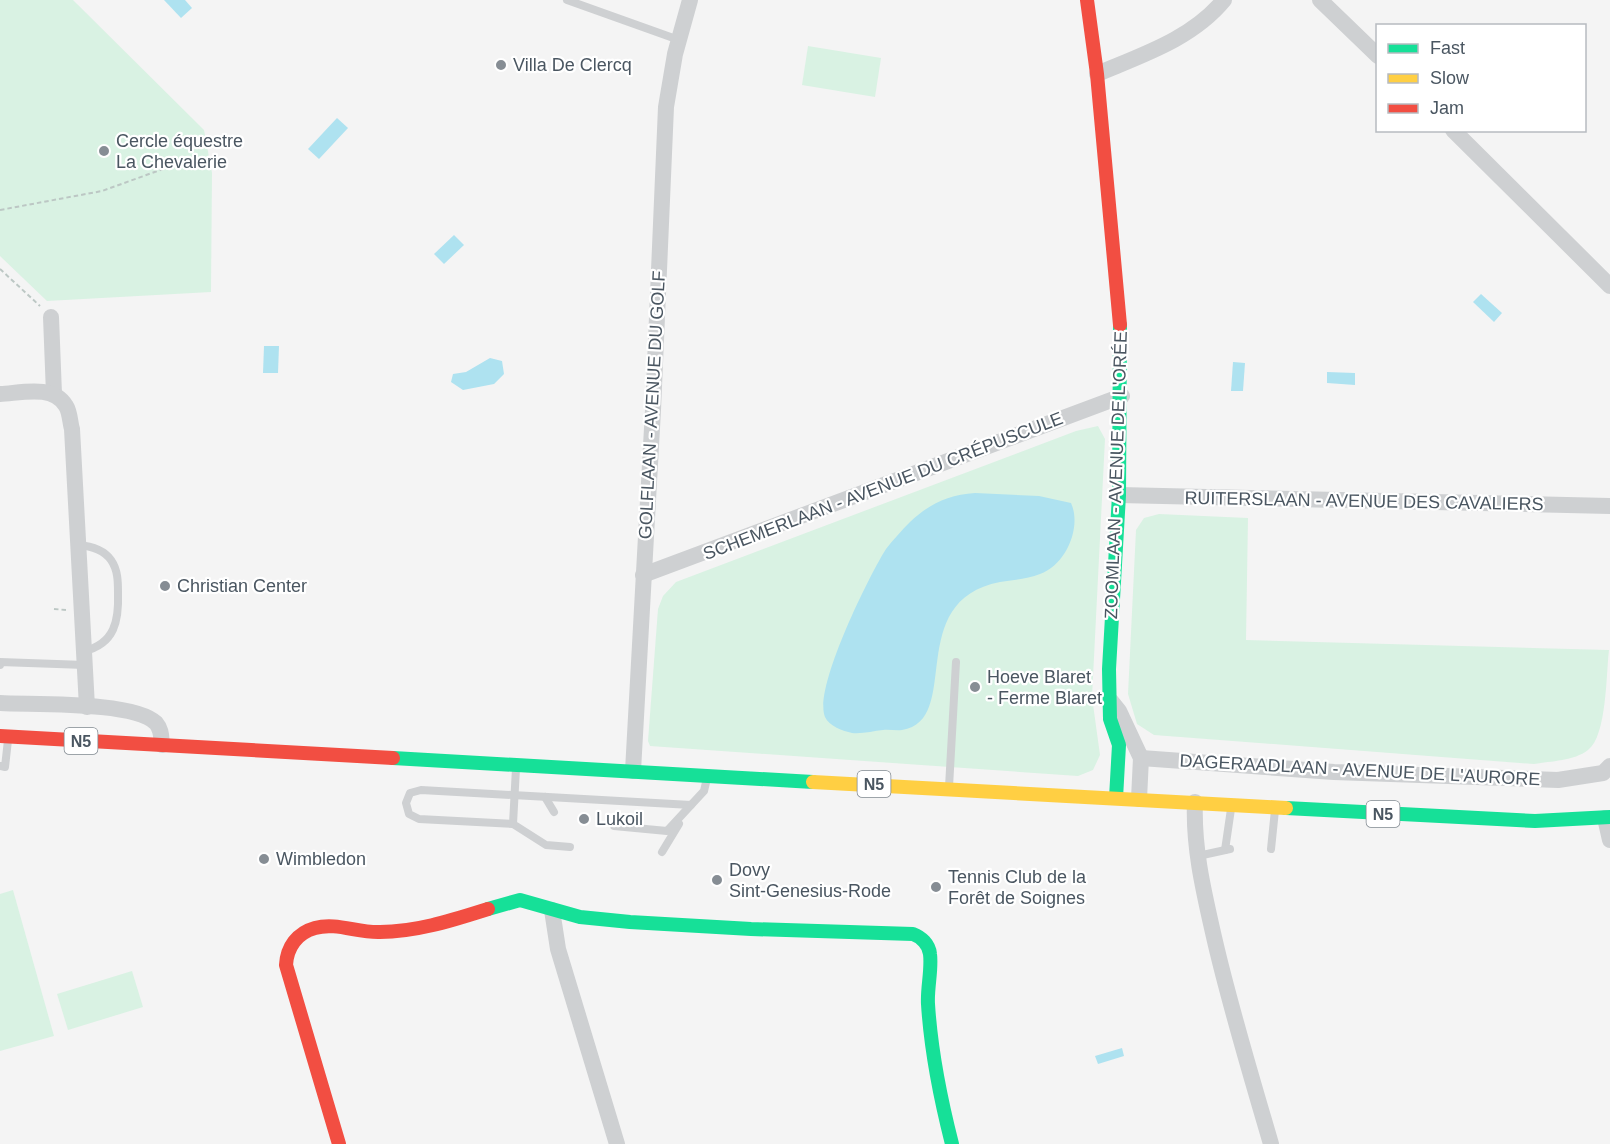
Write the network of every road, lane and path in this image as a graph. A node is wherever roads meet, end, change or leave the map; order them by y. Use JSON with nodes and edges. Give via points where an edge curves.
{"nodes":[{"id":1,"x":567,"y":0,"type":"edge"},
{"id":2,"x":690,"y":0,"type":"edge"},
{"id":3,"x":1087,"y":0,"type":"edge"},
{"id":4,"x":1224,"y":0,"type":"edge"},
{"id":5,"x":1320,"y":0,"type":"edge"},
{"id":6,"x":679,"y":40,"type":"junction"},
{"id":7,"x":1376,"y":55,"type":"edge"},
{"id":8,"x":1097,"y":74,"type":"junction"},
{"id":9,"x":1455,"y":132,"type":"edge"},
{"id":10,"x":163,"y":169,"type":"dead end"},
{"id":11,"x":0,"y":210,"type":"edge"},
{"id":12,"x":0,"y":269,"type":"edge"},
{"id":13,"x":1610,"y":286,"type":"edge"},
{"id":14,"x":51,"y":317,"type":"joint"},
{"id":15,"x":0,"y":394,"type":"edge"},
{"id":16,"x":54,"y":394,"type":"junction"},
{"id":17,"x":1122,"y":396,"type":"junction"},
{"id":18,"x":1119,"y":495,"type":"junction"},
{"id":19,"x":1610,"y":506,"type":"edge"},
{"id":20,"x":78,"y":545,"type":"junction"},
{"id":21,"x":643,"y":576,"type":"junction"},
{"id":22,"x":84,"y":658,"type":"junction"},
{"id":23,"x":956,"y":662,"type":"dead end"},
{"id":24,"x":0,"y":665,"type":"edge"},
{"id":25,"x":1111,"y":701,"type":"junction"},
{"id":26,"x":0,"y":703,"type":"edge"},
{"id":27,"x":87,"y":707,"type":"junction"},
{"id":28,"x":4,"y":737,"type":"edge"},
{"id":29,"x":162,"y":745,"type":"junction"},
{"id":30,"x":1142,"y":758,"type":"junction"},
{"id":31,"x":516,"y":765,"type":"junction"},
{"id":32,"x":0,"y":766,"type":"edge"},
{"id":33,"x":1610,"y":766,"type":"edge"},
{"id":34,"x":633,"y":771,"type":"junction"},
{"id":35,"x":707,"y":775,"type":"junction"},
{"id":36,"x":949,"y":789,"type":"junction"},
{"id":37,"x":514,"y":795,"type":"junction"},
{"id":38,"x":545,"y":797,"type":"junction"},
{"id":39,"x":1116,"y":798,"type":"junction"},
{"id":40,"x":1139,"y":799,"type":"junction"},
{"id":41,"x":1195,"y":802,"type":"junction"},
{"id":42,"x":1231,"y":804,"type":"junction"},
{"id":43,"x":691,"y":805,"type":"junction"},
{"id":44,"x":1276,"y":807,"type":"junction"},
{"id":45,"x":554,"y":812,"type":"dead end"},
{"id":46,"x":1607,"y":818,"type":"edge"},
{"id":47,"x":513,"y":824,"type":"junction"},
{"id":48,"x":614,"y":826,"type":"dead end"},
{"id":49,"x":1610,"y":840,"type":"edge"},
{"id":50,"x":570,"y":847,"type":"dead end"},
{"id":51,"x":1271,"y":849,"type":"dead end"},
{"id":52,"x":662,"y":852,"type":"dead end"},
{"id":53,"x":1198,"y":856,"type":"junction"},
{"id":54,"x":552,"y":910,"type":"junction"},
{"id":55,"x":339,"y":1144,"type":"edge"},
{"id":56,"x":617,"y":1144,"type":"edge"},
{"id":57,"x":952,"y":1144,"type":"edge"},
{"id":58,"x":1271,"y":1144,"type":"edge"}],
"edges":[{"from":1,"to":6,"type":"lane"},
{"from":2,"to":6,"type":"street","name":"GOLFLAAN - AVENUE DU GOLF"},
{"from":3,"to":8,"type":"street","name":"ZOOMLAAN - AVENUE DE L'ORÉE"},
{"from":4,"to":8,"type":"street","via":[[1197,26],[1171,42]]},
{"from":5,"to":7,"type":"street"},
{"from":6,"to":21,"type":"street","name":"GOLFLAAN - AVENUE DU GOLF","via":[[666,107]]},
{"from":8,"to":17,"type":"street","name":"ZOOMLAAN - AVENUE DE L'ORÉE","via":[[1119,286]]},
{"from":9,"to":13,"type":"street"},
{"from":10,"to":11,"type":"path","via":[[102,191]]},
{"from":12,"to":14,"type":"path"},
{"from":14,"to":16,"type":"street"},
{"from":15,"to":16,"type":"street"},
{"from":16,"to":20,"type":"street","via":[[66,406],[72,429]]},
{"from":17,"to":18,"type":"street","name":"ZOOMLAAN - AVENUE DE L'ORÉE"},
{"from":17,"to":21,"type":"street","name":"SCHEMERLAAN - AVENUE DU CRÉPUSCULE"},
{"from":18,"to":19,"type":"street","name":"RUITERSLAAN - AVENUE DES CAVALIERS"},
{"from":18,"to":25,"type":"street","name":"ZOOMLAAN - AVENUE DE L'ORÉE","via":[[1109,669]]},
{"from":20,"to":22,"type":"street"},
{"from":20,"to":22,"type":"lane","via":[[104,553],[112,561],[118,578],[119,618],[114,631]]},
{"from":21,"to":34,"type":"street","name":"GOLFLAAN - AVENUE DU GOLF"},
{"from":22,"to":24,"type":"lane"},
{"from":22,"to":27,"type":"street"},
{"from":23,"to":36,"type":"lane"},
{"from":25,"to":30,"type":"street","name":"ZOOMLAAN - AVENUE DE L'ORÉE"},
{"from":25,"to":39,"type":"street","name":"ZOOMLAAN - AVENUE DE L'ORÉE","via":[[1110,719],[1119,746]]},
{"from":26,"to":27,"type":"street"},
{"from":27,"to":29,"type":"street","via":[[123,709],[142,715],[161,731]]},
{"from":28,"to":29,"type":"street","number":"N5"},
{"from":28,"to":32,"type":"lane","via":[[5,767]]},
{"from":29,"to":31,"type":"street","number":"N5"},
{"from":30,"to":33,"type":"street","name":"DAGERAADLAAN - AVENUE DE L'AURORE","via":[[1334,772],[1558,780],[1603,773]]},
{"from":30,"to":40,"type":"street"},
{"from":31,"to":34,"type":"street","number":"N5"},
{"from":31,"to":37,"type":"lane"},
{"from":34,"to":35,"type":"street","number":"N5"},
{"from":35,"to":36,"type":"street","number":"N5"},
{"from":35,"to":43,"type":"lane","via":[[704,790]]},
{"from":36,"to":39,"type":"street","number":"N5"},
{"from":37,"to":38,"type":"lane"},
{"from":37,"to":47,"type":"lane"},
{"from":37,"to":47,"type":"lane","via":[[421,790],[410,793],[406,803],[409,814],[419,819]]},
{"from":38,"to":43,"type":"lane"},
{"from":38,"to":45,"type":"lane"},
{"from":39,"to":40,"type":"street","number":"N5"},
{"from":40,"to":41,"type":"street","number":"N5"},
{"from":41,"to":42,"type":"street","number":"N5"},
{"from":41,"to":53,"type":"street"},
{"from":42,"to":44,"type":"street","number":"N5"},
{"from":42,"to":53,"type":"lane","via":[[1228,849]]},
{"from":43,"to":48,"type":"lane","via":[[667,831]]},
{"from":43,"to":52,"type":"lane"},
{"from":44,"to":46,"type":"street","number":"N5","via":[[1535,821]]},
{"from":44,"to":51,"type":"lane"},
{"from":46,"to":49,"type":"street"},
{"from":47,"to":50,"type":"lane","via":[[546,845]]},
{"from":53,"to":58,"type":"street","via":[[1218,955]]},
{"from":54,"to":55,"type":"street","via":[[531,900],[520,900],[427,927],[399,931],[368,932],[326,925],[292,942],[286,965]]},
{"from":54,"to":56,"type":"street","via":[[558,949]]},
{"from":54,"to":57,"type":"street","via":[[589,918],[921,937],[930,952],[928,1000],[936,1087]]}]}
